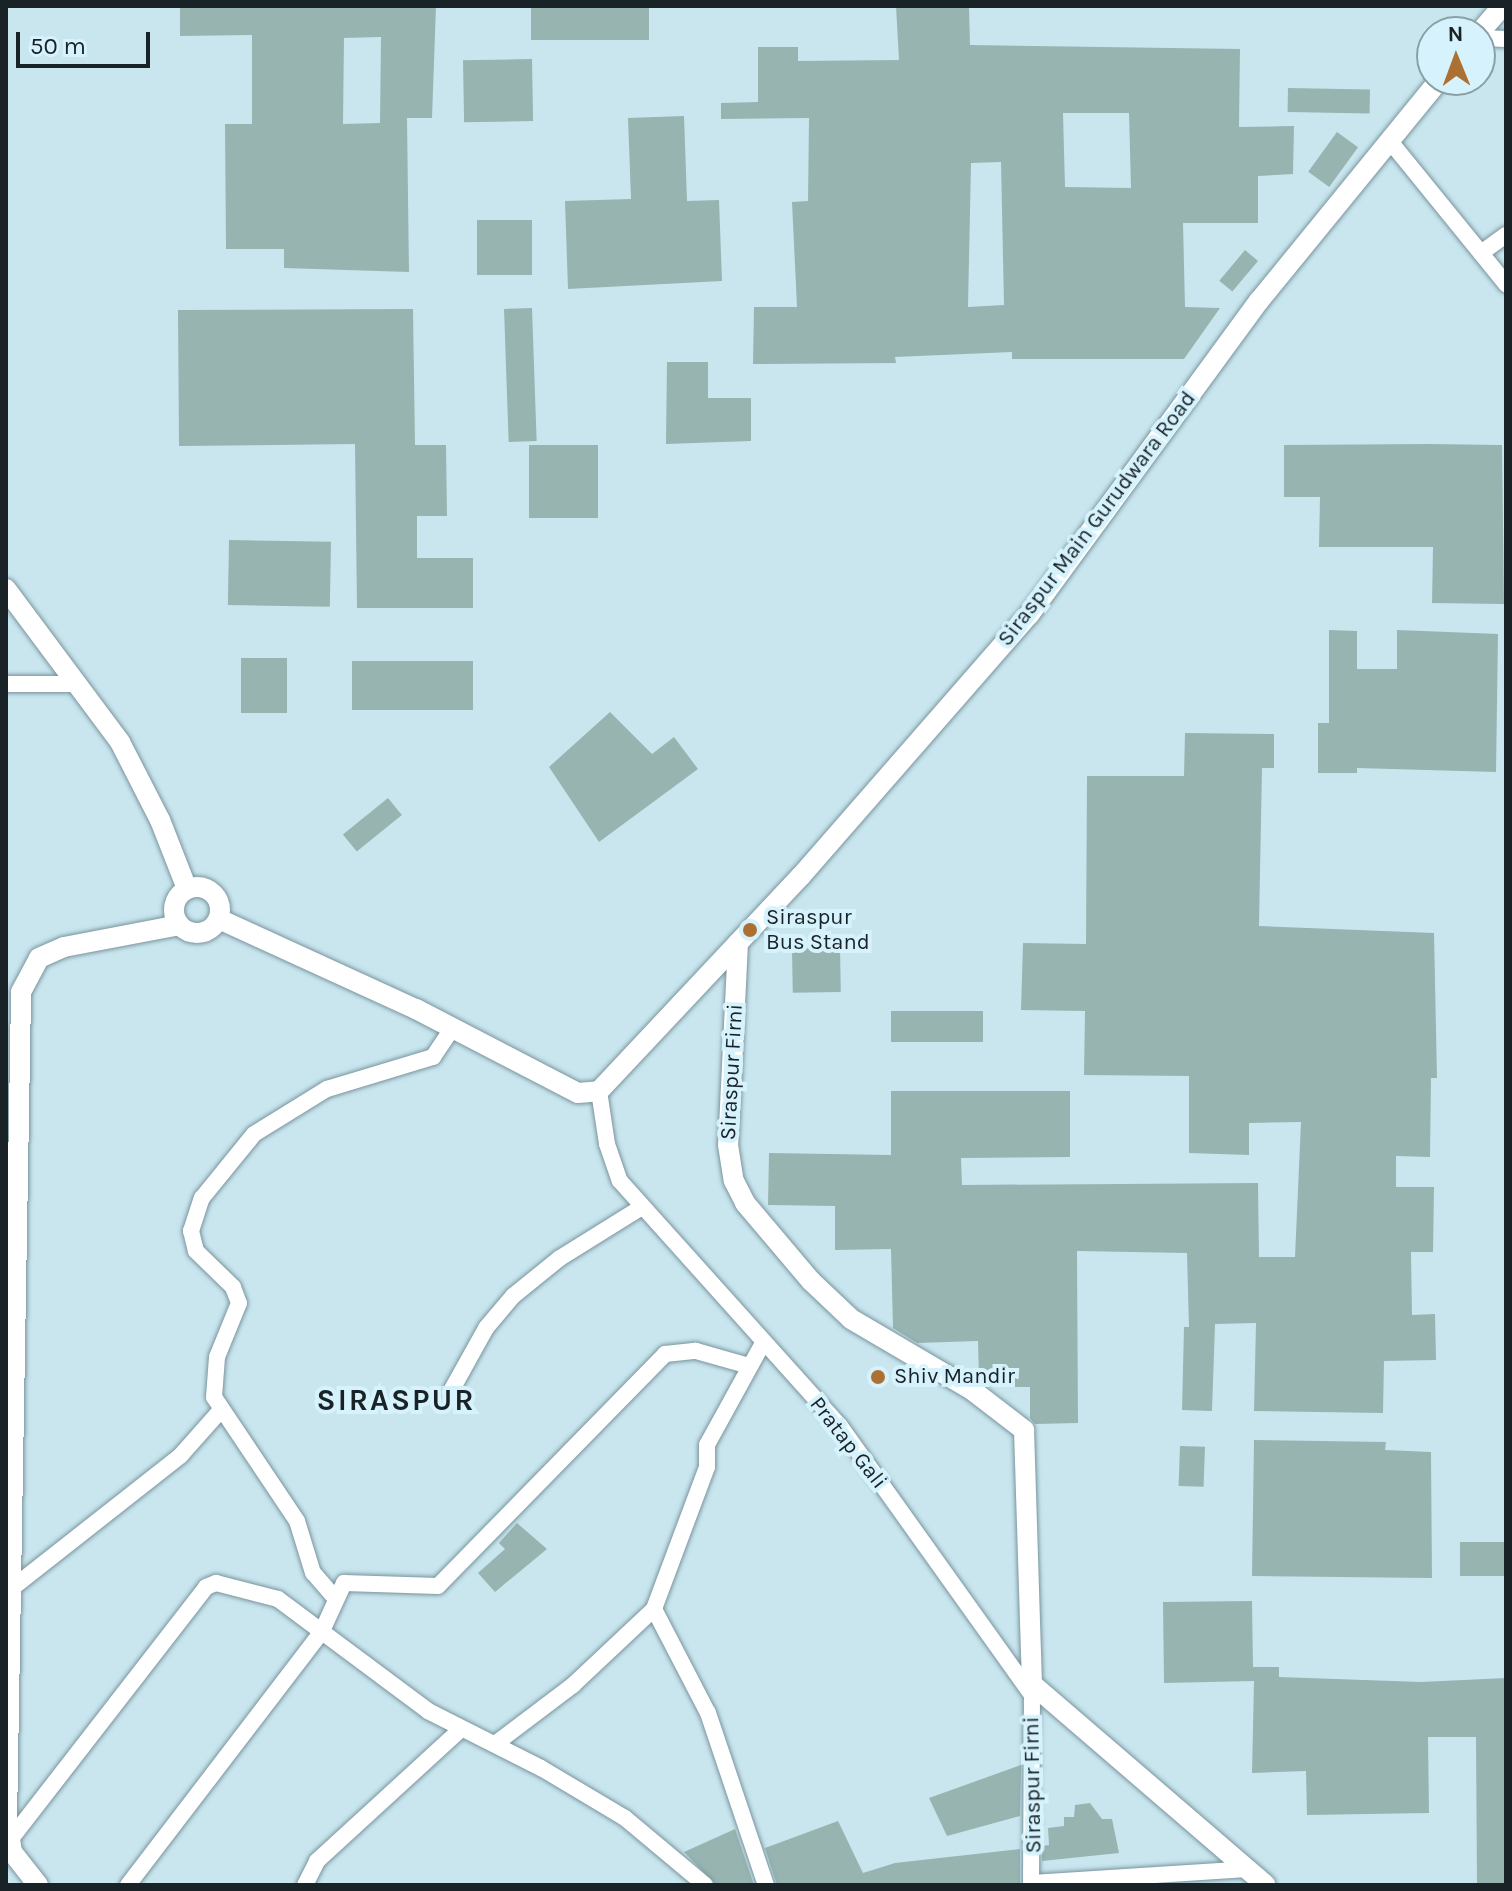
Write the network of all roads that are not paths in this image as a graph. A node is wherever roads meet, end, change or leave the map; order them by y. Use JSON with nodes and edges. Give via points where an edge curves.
{"nodes":[{"id":1,"x":1426,"y":96,"type":"edge"},
{"id":2,"x":1389,"y":140,"type":"junction"},
{"id":3,"x":1506,"y":235,"type":"edge"},
{"id":4,"x":1481,"y":253,"type":"junction"},
{"id":5,"x":1506,"y":284,"type":"edge"},
{"id":6,"x":10,"y":599,"type":"edge"},
{"id":7,"x":6,"y":684,"type":"edge"},
{"id":8,"x":78,"y":684,"type":"junction"},
{"id":9,"x":187,"y":889,"type":"junction"},
{"id":10,"x":219,"y":919,"type":"junction"},
{"id":11,"x":179,"y":925,"type":"junction"},
{"id":12,"x":738,"y":943,"type":"junction"},
{"id":13,"x":452,"y":1029,"type":"junction"},
{"id":14,"x":599,"y":1091,"type":"junction"},
{"id":15,"x":642,"y":1207,"type":"junction"},
{"id":16,"x":763,"y":1343,"type":"junction"},
{"id":17,"x":749,"y":1366,"type":"junction"},
{"id":18,"x":450,"y":1393,"type":"dead end"},
{"id":19,"x":220,"y":1411,"type":"junction"},
{"id":20,"x":11,"y":1589,"type":"junction"},
{"id":21,"x":335,"y":1598,"type":"junction"},
{"id":22,"x":654,"y":1609,"type":"junction"},
{"id":23,"x":322,"y":1631,"type":"junction"},
{"id":24,"x":1032,"y":1690,"type":"junction"},
{"id":25,"x":461,"y":1729,"type":"junction"},
{"id":26,"x":495,"y":1744,"type":"junction"},
{"id":27,"x":10,"y":1840,"type":"junction"},
{"id":28,"x":1247,"y":1869,"type":"junction"},
{"id":29,"x":1032,"y":1884,"type":"edge"},
{"id":30,"x":38,"y":1885,"type":"edge"},
{"id":31,"x":128,"y":1885,"type":"edge"},
{"id":32,"x":305,"y":1885,"type":"edge"},
{"id":33,"x":705,"y":1885,"type":"edge"},
{"id":34,"x":766,"y":1885,"type":"edge"},
{"id":35,"x":1266,"y":1885,"type":"edge"}],
"edges":[{"from":1,"to":2,"type":"street","name":"Siraspur Main Gurudwara Road"},
{"from":2,"to":4,"type":"street"},
{"from":2,"to":12,"type":"street","name":"Siraspur Main Gurudwara Road","via":[[1259,301],[1029,615]]},
{"from":3,"to":4,"type":"street"},
{"from":4,"to":5,"type":"street"},
{"from":6,"to":8,"type":"street"},
{"from":7,"to":8,"type":"street"},
{"from":8,"to":9,"type":"street","via":[[120,742],[160,820]]},
{"from":9,"to":10,"type":"street","via":[[213,893]]},
{"from":9,"to":11,"type":"street","via":[[175,902]]},
{"from":10,"to":11,"type":"street","via":[[201,934]]},
{"from":10,"to":13,"type":"street"},
{"from":11,"to":20,"type":"street","via":[[64,947],[39,958],[21,992]]},
{"from":12,"to":14,"type":"street","name":"Siraspur Firni"},
{"from":12,"to":24,"type":"street","name":"Siraspur Firni","via":[[728,1145],[734,1181],[759,1223],[851,1319],[972,1390],[1024,1430]]},
{"from":13,"to":14,"type":"street","via":[[578,1093]]},
{"from":13,"to":19,"type":"street","via":[[433,1057],[327,1089],[275,1118],[234,1155],[202,1198],[192,1242],[233,1287],[239,1303],[214,1369]]},
{"from":14,"to":15,"type":"street","name":"Pratap Gali","via":[[612,1163]]},
{"from":15,"to":16,"type":"street","name":"Pratap Gali"},
{"from":15,"to":18,"type":"street","via":[[560,1258],[513,1296],[486,1328]]},
{"from":16,"to":17,"type":"street"},
{"from":16,"to":24,"type":"street","name":"Pratap Gali","via":[[840,1426]]},
{"from":17,"to":21,"type":"street","via":[[696,1351],[665,1354],[438,1586],[414,1589],[352,1581],[344,1583]]},
{"from":17,"to":22,"type":"street","via":[[707,1445],[707,1467]]},
{"from":19,"to":20,"type":"street","via":[[149,1483]]},
{"from":19,"to":21,"type":"street","via":[[297,1521],[313,1573]]},
{"from":20,"to":27,"type":"street"},
{"from":21,"to":23,"type":"street"},
{"from":22,"to":26,"type":"street","via":[[573,1685]]},
{"from":22,"to":34,"type":"street","via":[[708,1713]]},
{"from":23,"to":25,"type":"street","via":[[395,1689]]},
{"from":23,"to":27,"type":"street","via":[[278,1599],[210,1584]]},
{"from":23,"to":31,"type":"street"},
{"from":24,"to":28,"type":"street","name":"Siraspur Firni"},
{"from":24,"to":29,"type":"street","name":"Siraspur Firni"},
{"from":25,"to":26,"type":"street"},
{"from":25,"to":32,"type":"street","via":[[317,1861]]},
{"from":26,"to":33,"type":"street","via":[[625,1818]]},
{"from":27,"to":30,"type":"street","via":[[20,1864]]},
{"from":28,"to":29,"type":"street"},
{"from":28,"to":35,"type":"street","name":"Siraspur Firni"}]}
